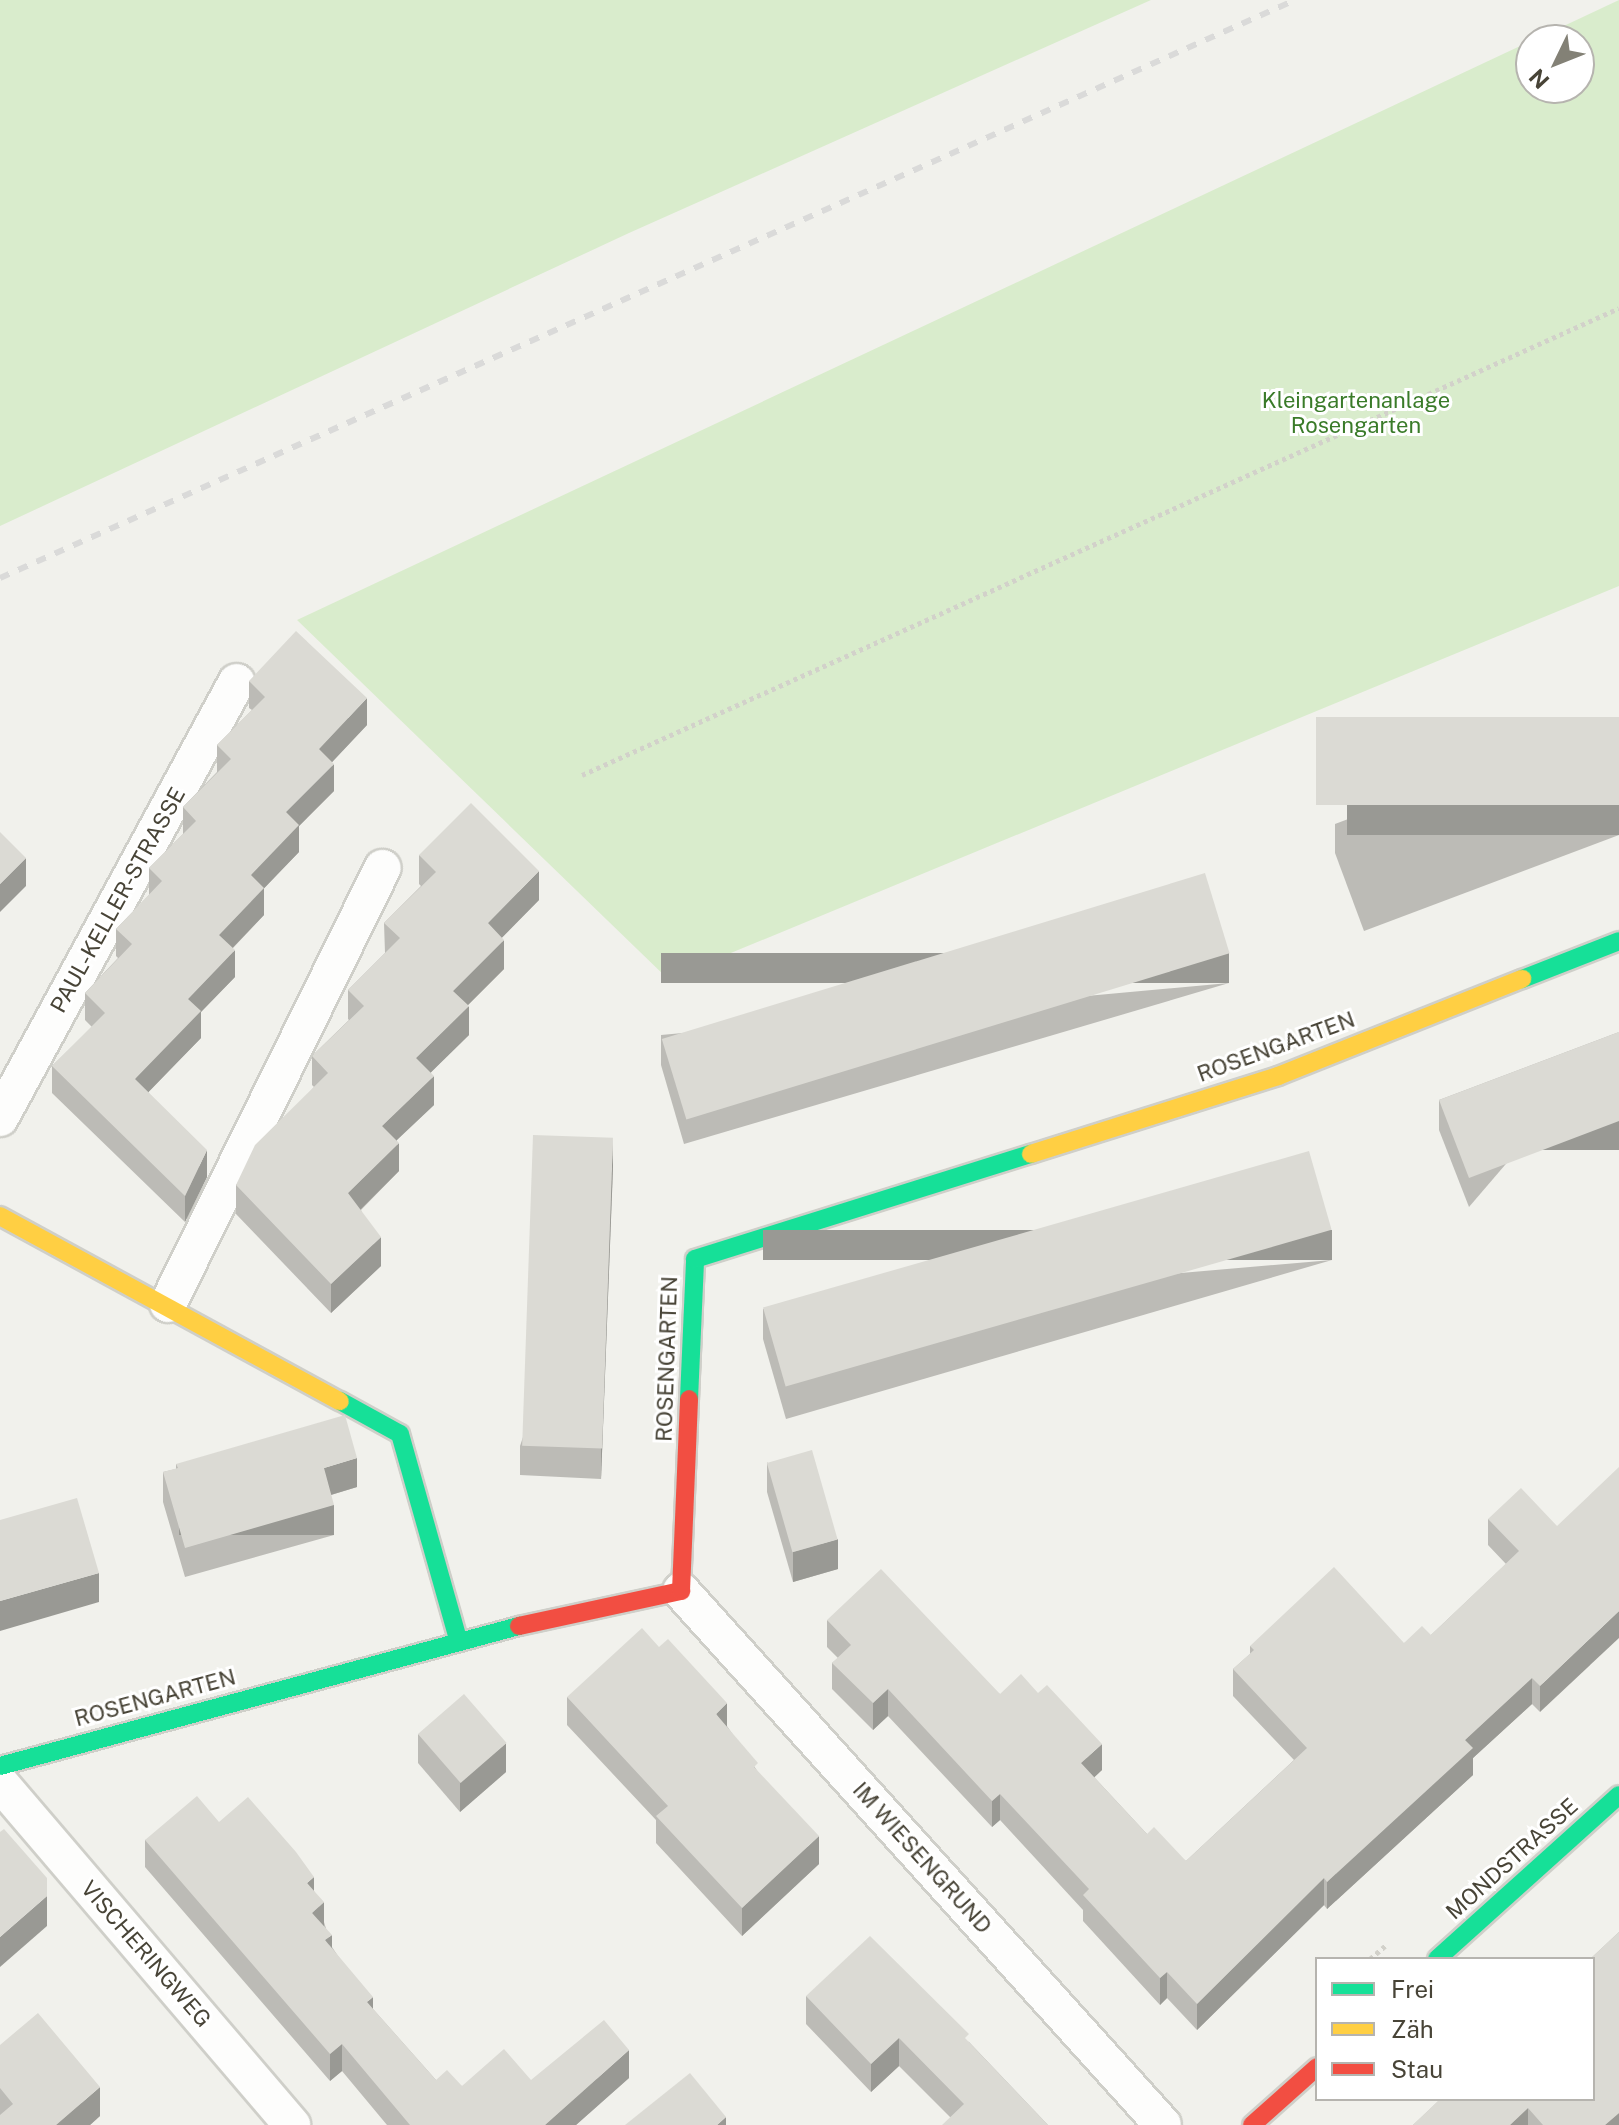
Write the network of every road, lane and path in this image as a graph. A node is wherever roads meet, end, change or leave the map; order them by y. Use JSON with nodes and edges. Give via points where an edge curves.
{"nodes":[{"id":1,"x":1619,"y":308,"type":"edge"},
{"id":2,"x":237,"y":682,"type":"dead end"},
{"id":3,"x":582,"y":775,"type":"dead end"},
{"id":4,"x":383,"y":868,"type":"dead end"},
{"id":5,"x":1619,"y":941,"type":"edge"},
{"id":6,"x":0,"y":1118,"type":"edge"},
{"id":7,"x":0,"y":1216,"type":"edge"},
{"id":8,"x":168,"y":1304,"type":"junction"},
{"id":9,"x":681,"y":1591,"type":"junction"},
{"id":10,"x":458,"y":1639,"type":"junction"},
{"id":11,"x":0,"y":1766,"type":"edge"},
{"id":12,"x":0,"y":1783,"type":"edge"},
{"id":13,"x":1619,"y":1795,"type":"edge"},
{"id":14,"x":1439,"y":1957,"type":"edge"},
{"id":15,"x":1315,"y":2069,"type":"edge"},
{"id":16,"x":292,"y":2125,"type":"edge"},
{"id":17,"x":1163,"y":2125,"type":"edge"},
{"id":18,"x":1252,"y":2125,"type":"edge"}],
"edges":[{"from":1,"to":3,"type":"path"},
{"from":2,"to":6,"type":"lane","name":"PAUL-KELLER-STRASSE"},
{"from":4,"to":8,"type":"lane"},
{"from":5,"to":9,"type":"street","name":"ROSENGARTEN","via":[[1278,1076],[695,1259]]},
{"from":7,"to":8,"type":"street"},
{"from":8,"to":10,"type":"street","via":[[400,1434]]},
{"from":9,"to":10,"type":"street","name":"ROSENGARTEN"},
{"from":9,"to":17,"type":"lane","name":"IM WIESENGRUND"},
{"from":10,"to":11,"type":"street","name":"ROSENGARTEN"},
{"from":12,"to":16,"type":"lane","name":"VISCHERINGWEG"},
{"from":13,"to":14,"type":"street","name":"MONDSTRASSE"},
{"from":15,"to":18,"type":"street"}]}
